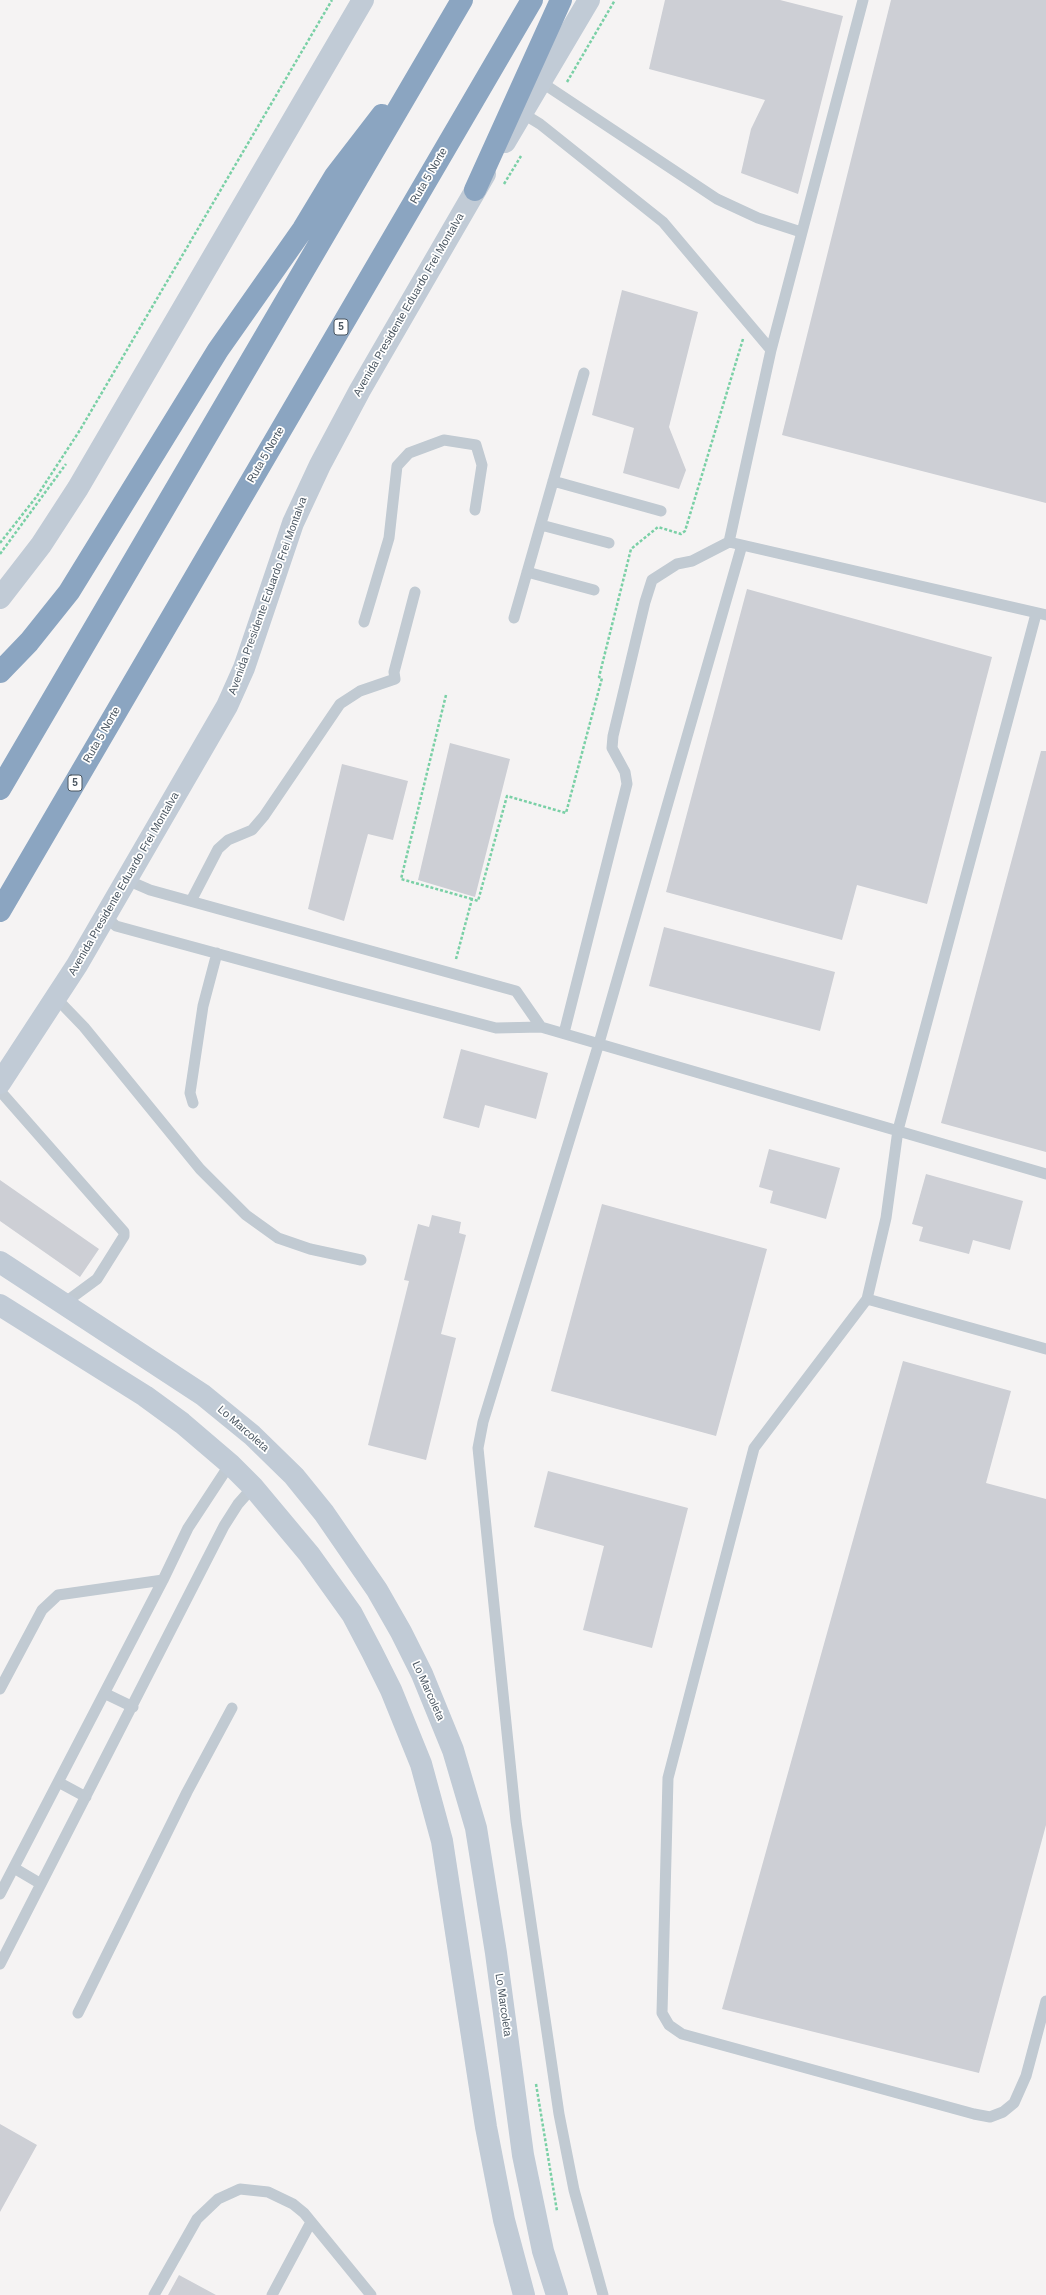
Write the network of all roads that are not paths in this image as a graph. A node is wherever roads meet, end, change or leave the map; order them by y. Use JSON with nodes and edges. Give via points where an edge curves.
{"nodes":[{"id":1,"x":363,"y":0,"type":"edge"},
{"id":2,"x":462,"y":0,"type":"edge"},
{"id":3,"x":532,"y":0,"type":"edge"},
{"id":4,"x":561,"y":0,"type":"edge"},
{"id":5,"x":589,"y":0,"type":"edge"},
{"id":6,"x":863,"y":0,"type":"edge"},
{"id":7,"x":428,"y":59,"type":"junction"},
{"id":8,"x":541,"y":82,"type":"junction"},
{"id":9,"x":522,"y":113,"type":"junction"},
{"id":10,"x":475,"y":190,"type":"junction"},
{"id":11,"x":801,"y":232,"type":"junction"},
{"id":12,"x":771,"y":350,"type":"junction"},
{"id":13,"x":584,"y":373,"type":"dead end"},
{"id":14,"x":553,"y":481,"type":"junction"},
{"id":15,"x":475,"y":510,"type":"dead end"},
{"id":16,"x":661,"y":511,"type":"dead end"},
{"id":17,"x":541,"y":525,"type":"junction"},
{"id":18,"x":729,"y":542,"type":"junction"},
{"id":19,"x":609,"y":543,"type":"dead end"},
{"id":20,"x":742,"y":545,"type":"junction"},
{"id":21,"x":527,"y":572,"type":"junction"},
{"id":22,"x":594,"y":590,"type":"dead end"},
{"id":23,"x":415,"y":592,"type":"dead end"},
{"id":24,"x":0,"y":598,"type":"edge"},
{"id":25,"x":1041,"y":614,"type":"edge"},
{"id":26,"x":514,"y":618,"type":"dead end"},
{"id":27,"x":364,"y":622,"type":"dead end"},
{"id":28,"x":0,"y":672,"type":"edge"},
{"id":29,"x":0,"y":789,"type":"edge"},
{"id":30,"x":127,"y":880,"type":"junction"},
{"id":31,"x":191,"y":901,"type":"junction"},
{"id":32,"x":0,"y":911,"type":"edge"},
{"id":33,"x":106,"y":916,"type":"junction"},
{"id":34,"x":217,"y":953,"type":"junction"},
{"id":35,"x":56,"y":998,"type":"junction"},
{"id":36,"x":541,"y":1026,"type":"junction"},
{"id":37,"x":564,"y":1033,"type":"junction"},
{"id":38,"x":598,"y":1043,"type":"junction"},
{"id":39,"x":18,"y":1055,"type":"junction"},
{"id":40,"x":0,"y":1072,"type":"edge"},
{"id":41,"x":0,"y":1083,"type":"edge"},
{"id":42,"x":0,"y":1091,"type":"edge"},
{"id":43,"x":193,"y":1103,"type":"dead end"},
{"id":44,"x":898,"y":1130,"type":"junction"},
{"id":45,"x":1046,"y":1174,"type":"edge"},
{"id":46,"x":361,"y":1260,"type":"dead end"},
{"id":47,"x":0,"y":1262,"type":"edge"},
{"id":48,"x":867,"y":1298,"type":"junction"},
{"id":49,"x":63,"y":1304,"type":"junction"},
{"id":50,"x":0,"y":1305,"type":"edge"},
{"id":51,"x":1046,"y":1349,"type":"edge"},
{"id":52,"x":230,"y":1464,"type":"junction"},
{"id":53,"x":253,"y":1486,"type":"junction"},
{"id":54,"x":164,"y":1580,"type":"junction"},
{"id":55,"x":0,"y":1689,"type":"edge"},
{"id":56,"x":106,"y":1694,"type":"junction"},
{"id":57,"x":133,"y":1707,"type":"junction"},
{"id":58,"x":232,"y":1708,"type":"dead end"},
{"id":59,"x":60,"y":1783,"type":"junction"},
{"id":60,"x":86,"y":1797,"type":"junction"},
{"id":61,"x":14,"y":1868,"type":"junction"},
{"id":62,"x":41,"y":1884,"type":"junction"},
{"id":63,"x":0,"y":1894,"type":"edge"},
{"id":64,"x":453,"y":1907,"type":"junction"},
{"id":65,"x":489,"y":1909,"type":"junction"},
{"id":66,"x":461,"y":1956,"type":"junction"},
{"id":67,"x":497,"y":1959,"type":"junction"},
{"id":68,"x":0,"y":1964,"type":"edge"},
{"id":69,"x":1046,"y":2001,"type":"edge"},
{"id":70,"x":78,"y":2013,"type":"dead end"},
{"id":71,"x":311,"y":2222,"type":"junction"},
{"id":72,"x":154,"y":2295,"type":"edge"},
{"id":73,"x":272,"y":2295,"type":"edge"},
{"id":74,"x":371,"y":2295,"type":"edge"},
{"id":75,"x":524,"y":2295,"type":"edge"},
{"id":76,"x":557,"y":2295,"type":"edge"},
{"id":77,"x":603,"y":2295,"type":"edge"}],
"edges":[{"from":1,"to":24,"type":"main road","via":[[78,488],[41,545]]},
{"from":2,"to":7,"type":"highway"},
{"from":3,"to":32,"type":"highway","name":"Ruta 5 Norte","number":"5"},
{"from":4,"to":10,"type":"highway"},
{"from":5,"to":8,"type":"main road","name":"Avenida Presidente Eduardo Frei Montalva"},
{"from":6,"to":11,"type":"lane"},
{"from":7,"to":28,"type":"highway","via":[[340,170],[303,229],[218,350],[69,592],[29,642]]},
{"from":7,"to":29,"type":"highway"},
{"from":8,"to":9,"type":"main road","name":"Avenida Presidente Eduardo Frei Montalva"},
{"from":8,"to":11,"type":"lane","via":[[717,199],[758,218]]},
{"from":9,"to":10,"type":"main road","name":"Avenida Presidente Eduardo Frei Montalva"},
{"from":9,"to":12,"type":"lane","via":[[540,124],[663,222]]},
{"from":10,"to":30,"type":"main road","name":"Avenida Presidente Eduardo Frei Montalva","via":[[326,453],[293,523],[236,686]]},
{"from":11,"to":12,"type":"lane"},
{"from":12,"to":18,"type":"lane"},
{"from":13,"to":14,"type":"lane"},
{"from":14,"to":16,"type":"lane"},
{"from":14,"to":17,"type":"lane"},
{"from":15,"to":27,"type":"lane","via":[[482,465],[476,445],[444,440],[409,452],[397,466],[390,538]]},
{"from":17,"to":19,"type":"lane"},
{"from":17,"to":21,"type":"lane"},
{"from":18,"to":20,"type":"lane"},
{"from":18,"to":37,"type":"lane","via":[[666,570],[652,580],[613,736],[612,748],[625,772],[627,784]]},
{"from":20,"to":25,"type":"lane"},
{"from":20,"to":38,"type":"lane"},
{"from":21,"to":22,"type":"lane"},
{"from":21,"to":26,"type":"lane"},
{"from":23,"to":31,"type":"lane","via":[[394,672],[395,678],[360,691],[340,704],[264,816],[252,830],[228,840],[218,849]]},
{"from":25,"to":44,"type":"lane"},
{"from":30,"to":31,"type":"lane","via":[[150,890]]},
{"from":30,"to":33,"type":"main road","name":"Avenida Presidente Eduardo Frei Montalva"},
{"from":31,"to":36,"type":"lane","via":[[516,991]]},
{"from":33,"to":34,"type":"lane","via":[[116,926]]},
{"from":33,"to":35,"type":"main road","name":"Avenida Presidente Eduardo Frei Montalva"},
{"from":34,"to":36,"type":"lane","via":[[496,1028]]},
{"from":34,"to":43,"type":"lane","via":[[203,1006],[190,1093]]},
{"from":35,"to":39,"type":"main road","name":"Avenida Presidente Eduardo Frei Montalva"},
{"from":35,"to":46,"type":"lane","via":[[84,1027],[200,1169],[246,1215],[278,1238],[310,1249]]},
{"from":36,"to":37,"type":"lane"},
{"from":37,"to":38,"type":"lane"},
{"from":38,"to":44,"type":"lane"},
{"from":38,"to":77,"type":"lane","via":[[483,1422],[478,1448],[516,1821],[559,2114],[574,2190]]},
{"from":39,"to":40,"type":"main road"},
{"from":39,"to":41,"type":"main road","name":"Avenida Presidente Eduardo Frei Montalva"},
{"from":42,"to":49,"type":"lane","via":[[124,1232],[97,1279]]},
{"from":44,"to":45,"type":"lane"},
{"from":44,"to":48,"type":"lane","via":[[886,1218]]},
{"from":47,"to":49,"type":"main road","name":"Lo Marcoleta"},
{"from":48,"to":51,"type":"lane"},
{"from":48,"to":69,"type":"lane","via":[[754,1448],[668,1778],[662,2013],[670,2025],[682,2034],[990,2117],[1003,2112],[1014,2103],[1026,2076]]},
{"from":49,"to":65,"type":"main road","name":"Lo Marcoleta","via":[[203,1395],[252,1435],[294,1476],[352,1551],[401,1632],[422,1674],[453,1750],[476,1828]]},
{"from":50,"to":52,"type":"main road","via":[[145,1396],[182,1423]]},
{"from":52,"to":53,"type":"main road"},
{"from":52,"to":54,"type":"lane","via":[[187,1529]]},
{"from":53,"to":57,"type":"lane","via":[[224,1526]]},
{"from":53,"to":64,"type":"main road","via":[[286,1525],[352,1614],[391,1690],[421,1764],[442,1841]]},
{"from":54,"to":55,"type":"lane","via":[[58,1596],[42,1610]]},
{"from":54,"to":56,"type":"lane"},
{"from":56,"to":57,"type":"lane"},
{"from":56,"to":59,"type":"lane"},
{"from":57,"to":60,"type":"lane"},
{"from":58,"to":70,"type":"lane"},
{"from":59,"to":60,"type":"lane"},
{"from":59,"to":61,"type":"lane"},
{"from":60,"to":62,"type":"lane"},
{"from":61,"to":62,"type":"lane"},
{"from":61,"to":63,"type":"lane"},
{"from":62,"to":68,"type":"lane"},
{"from":64,"to":65,"type":"main road","via":[[478,1913]]},
{"from":64,"to":66,"type":"main road"},
{"from":65,"to":67,"type":"main road","name":"Lo Marcoleta"},
{"from":66,"to":67,"type":"main road","via":[[480,1953]]},
{"from":66,"to":75,"type":"main road","via":[[486,2127],[504,2220]]},
{"from":67,"to":76,"type":"main road","name":"Lo Marcoleta","via":[[530,2196]]},
{"from":71,"to":72,"type":"lane","via":[[294,2204],[268,2192],[240,2189],[229,2193],[218,2199],[197,2219]]},
{"from":71,"to":73,"type":"lane"},
{"from":71,"to":74,"type":"lane"}]}
